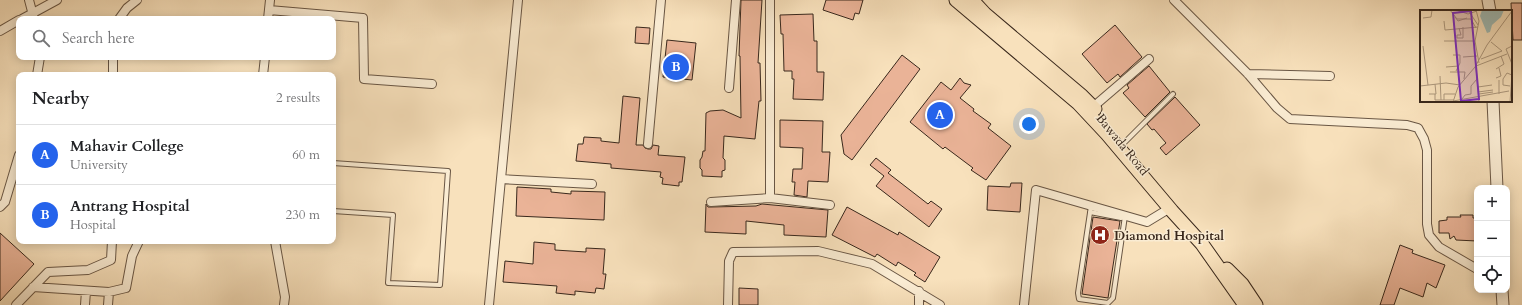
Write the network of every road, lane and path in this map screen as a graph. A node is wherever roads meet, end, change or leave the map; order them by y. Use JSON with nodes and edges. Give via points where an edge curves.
{"nodes":[{"id":1,"x":29,"y":0,"type":"edge"},
{"id":2,"x":57,"y":0,"type":"edge"},
{"id":3,"x":137,"y":0,"type":"edge"},
{"id":4,"x":270,"y":0,"type":"edge"},
{"id":5,"x":518,"y":0,"type":"edge"},
{"id":6,"x":661,"y":0,"type":"edge"},
{"id":7,"x":736,"y":0,"type":"edge"},
{"id":8,"x":770,"y":0,"type":"edge"},
{"id":9,"x":1174,"y":0,"type":"edge"},
{"id":10,"x":1488,"y":0,"type":"edge"},
{"id":11,"x":964,"y":1,"type":"edge"},
{"id":12,"x":269,"y":10,"type":"junction"},
{"id":13,"x":1490,"y":10,"type":"edge"},
{"id":14,"x":33,"y":16,"type":"edge"},
{"id":15,"x":121,"y":16,"type":"edge"},
{"id":16,"x":268,"y":16,"type":"edge"},
{"id":17,"x":16,"y":22,"type":"edge"},
{"id":18,"x":0,"y":31,"type":"edge"},
{"id":19,"x":1149,"y":59,"type":"dead end"},
{"id":20,"x":40,"y":60,"type":"edge"},
{"id":21,"x":113,"y":60,"type":"edge"},
{"id":22,"x":265,"y":60,"type":"edge"},
{"id":23,"x":38,"y":72,"type":"edge"},
{"id":24,"x":113,"y":72,"type":"edge"},
{"id":25,"x":263,"y":72,"type":"edge"},
{"id":26,"x":1248,"y":74,"type":"junction"},
{"id":27,"x":1330,"y":76,"type":"dead end"},
{"id":28,"x":432,"y":84,"type":"dead end"},
{"id":29,"x":729,"y":88,"type":"dead end"},
{"id":30,"x":1173,"y":94,"type":"dead end"},
{"id":31,"x":1494,"y":102,"type":"edge"},
{"id":32,"x":1093,"y":107,"type":"junction"},
{"id":33,"x":648,"y":144,"type":"dead end"},
{"id":34,"x":1122,"y":145,"type":"junction"},
{"id":35,"x":336,"y":163,"type":"edge"},
{"id":36,"x":16,"y":165,"type":"edge"},
{"id":37,"x":501,"y":179,"type":"junction"},
{"id":38,"x":592,"y":184,"type":"dead end"},
{"id":39,"x":1497,"y":185,"type":"edge"},
{"id":40,"x":770,"y":198,"type":"junction"},
{"id":41,"x":711,"y":202,"type":"dead end"},
{"id":42,"x":830,"y":205,"type":"dead end"},
{"id":43,"x":0,"y":207,"type":"edge"},
{"id":44,"x":1170,"y":208,"type":"junction"},
{"id":45,"x":1091,"y":209,"type":"junction"},
{"id":46,"x":336,"y":210,"type":"edge"},
{"id":47,"x":1125,"y":217,"type":"junction"},
{"id":48,"x":112,"y":244,"type":"edge"},
{"id":49,"x":138,"y":244,"type":"edge"},
{"id":50,"x":276,"y":244,"type":"edge"},
{"id":51,"x":1474,"y":267,"type":"edge"},
{"id":52,"x":33,"y":287,"type":"junction"},
{"id":53,"x":86,"y":291,"type":"junction"},
{"id":54,"x":919,"y":291,"type":"junction"},
{"id":55,"x":109,"y":292,"type":"junction"},
{"id":56,"x":1502,"y":293,"type":"edge"},
{"id":57,"x":1252,"y":304,"type":"edge"},
{"id":58,"x":16,"y":305,"type":"edge"},
{"id":59,"x":85,"y":305,"type":"edge"},
{"id":60,"x":108,"y":305,"type":"edge"},
{"id":61,"x":284,"y":305,"type":"edge"},
{"id":62,"x":489,"y":305,"type":"edge"},
{"id":63,"x":728,"y":305,"type":"edge"},
{"id":64,"x":919,"y":305,"type":"edge"},
{"id":65,"x":940,"y":305,"type":"edge"},
{"id":66,"x":1024,"y":305,"type":"edge"},
{"id":67,"x":1503,"y":305,"type":"edge"}],
"edges":[{"from":1,"to":14,"type":"street"},
{"from":2,"to":14,"type":"street"},
{"from":3,"to":15,"type":"street"},
{"from":4,"to":12,"type":"street"},
{"from":5,"to":37,"type":"street"},
{"from":6,"to":33,"type":"street"},
{"from":7,"to":29,"type":"street"},
{"from":8,"to":40,"type":"street"},
{"from":9,"to":26,"type":"street"},
{"from":10,"to":13,"type":"street"},
{"from":11,"to":32,"type":"main road","name":"Bawada Road","via":[[985,14],[1057,73]]},
{"from":11,"to":44,"type":"main road","via":[[1019,55],[1078,104]]},
{"from":12,"to":16,"type":"street"},
{"from":12,"to":28,"type":"street","via":[[363,18],[364,79]]},
{"from":17,"to":18,"type":"street"},
{"from":19,"to":32,"type":"street"},
{"from":20,"to":23,"type":"street"},
{"from":21,"to":24,"type":"street"},
{"from":22,"to":25,"type":"street"},
{"from":26,"to":27,"type":"street"},
{"from":26,"to":51,"type":"street","via":[[1290,119],[1407,125],[1418,128],[1427,150],[1429,235],[1439,247]]},
{"from":30,"to":34,"type":"lane"},
{"from":31,"to":39,"type":"street"},
{"from":32,"to":34,"type":"main road","name":"Bawada Road"},
{"from":34,"to":57,"type":"main road","name":"Bawada Road","via":[[1242,284]]},
{"from":35,"to":46,"type":"lane","via":[[448,172],[440,285],[388,283],[393,215]]},
{"from":36,"to":43,"type":"street","via":[[5,202]]},
{"from":37,"to":38,"type":"street"},
{"from":37,"to":62,"type":"street"},
{"from":40,"to":41,"type":"street"},
{"from":40,"to":42,"type":"street"},
{"from":44,"to":47,"type":"street","via":[[1147,222]]},
{"from":44,"to":57,"type":"main road"},
{"from":45,"to":47,"type":"street"},
{"from":45,"to":47,"type":"lane","via":[[1079,299],[1108,303],[1113,298]]},
{"from":45,"to":66,"type":"street","via":[[1036,190]]},
{"from":48,"to":52,"type":"street","via":[[111,260],[88,270],[48,272]]},
{"from":49,"to":55,"type":"street","via":[[132,256],[126,288]]},
{"from":50,"to":61,"type":"street","via":[[285,297]]},
{"from":52,"to":53,"type":"street"},
{"from":52,"to":58,"type":"street"},
{"from":53,"to":55,"type":"street"},
{"from":53,"to":59,"type":"street"},
{"from":54,"to":63,"type":"street","via":[[872,264],[818,251],[733,252],[729,260]]},
{"from":54,"to":64,"type":"street"},
{"from":54,"to":65,"type":"street"},
{"from":55,"to":60,"type":"street"},
{"from":56,"to":67,"type":"street"}]}
